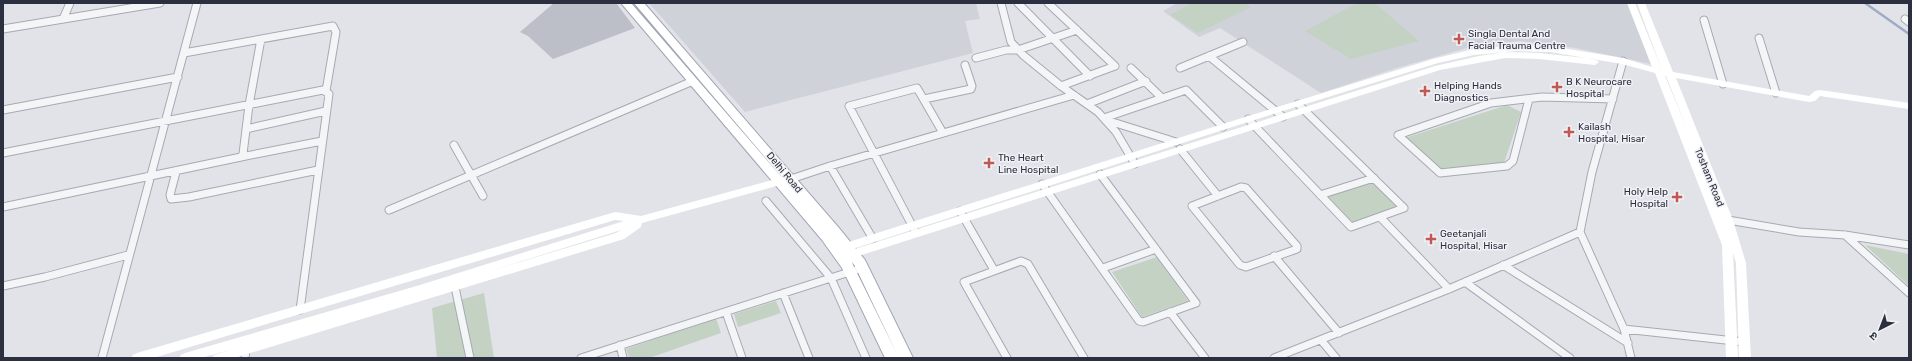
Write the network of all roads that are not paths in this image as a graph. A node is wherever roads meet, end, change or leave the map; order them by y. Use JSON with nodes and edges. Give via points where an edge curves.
{"nodes":[{"id":1,"x":70,"y":3,"type":"edge"},
{"id":2,"x":160,"y":3,"type":"edge"},
{"id":3,"x":197,"y":3,"type":"edge"},
{"id":4,"x":626,"y":3,"type":"edge"},
{"id":5,"x":639,"y":3,"type":"edge"},
{"id":6,"x":1001,"y":3,"type":"edge"},
{"id":7,"x":1018,"y":3,"type":"edge"},
{"id":8,"x":1048,"y":3,"type":"edge"},
{"id":9,"x":1631,"y":3,"type":"edge"},
{"id":10,"x":1641,"y":3,"type":"edge"},
{"id":11,"x":63,"y":20,"type":"junction"},
{"id":12,"x":1704,"y":20,"type":"dead end"},
{"id":13,"x":3,"y":29,"type":"edge"},
{"id":14,"x":1077,"y":30,"type":"junction"},
{"id":15,"x":1052,"y":38,"type":"junction"},
{"id":16,"x":1759,"y":38,"type":"dead end"},
{"id":17,"x":261,"y":39,"type":"junction"},
{"id":18,"x":1243,"y":42,"type":"dead end"},
{"id":19,"x":1018,"y":50,"type":"junction"},
{"id":20,"x":184,"y":53,"type":"junction"},
{"id":21,"x":1209,"y":56,"type":"junction"},
{"id":22,"x":976,"y":58,"type":"dead end"},
{"id":23,"x":1623,"y":64,"type":"junction"},
{"id":24,"x":965,"y":65,"type":"dead end"},
{"id":25,"x":1131,"y":68,"type":"dead end"},
{"id":26,"x":1180,"y":68,"type":"dead end"},
{"id":27,"x":1658,"y":72,"type":"junction"},
{"id":28,"x":1669,"y":74,"type":"junction"},
{"id":29,"x":1090,"y":76,"type":"junction"},
{"id":30,"x":178,"y":77,"type":"junction"},
{"id":31,"x":693,"y":81,"type":"junction"},
{"id":32,"x":1146,"y":82,"type":"junction"},
{"id":33,"x":1723,"y":84,"type":"junction"},
{"id":34,"x":1061,"y":86,"type":"junction"},
{"id":35,"x":326,"y":91,"type":"junction"},
{"id":36,"x":1776,"y":93,"type":"junction"},
{"id":37,"x":1074,"y":95,"type":"junction"},
{"id":38,"x":1162,"y":98,"type":"junction"},
{"id":39,"x":924,"y":99,"type":"junction"},
{"id":40,"x":1529,"y":99,"type":"junction"},
{"id":41,"x":1613,"y":99,"type":"junction"},
{"id":42,"x":1087,"y":104,"type":"junction"},
{"id":43,"x":249,"y":105,"type":"junction"},
{"id":44,"x":1909,"y":106,"type":"edge"},
{"id":45,"x":1302,"y":107,"type":"junction"},
{"id":46,"x":3,"y":110,"type":"edge"},
{"id":47,"x":326,"y":111,"type":"junction"},
{"id":48,"x":1280,"y":114,"type":"junction"},
{"id":49,"x":1105,"y":119,"type":"junction"},
{"id":50,"x":166,"y":122,"type":"junction"},
{"id":51,"x":1251,"y":123,"type":"junction"},
{"id":52,"x":1223,"y":127,"type":"junction"},
{"id":53,"x":246,"y":129,"type":"junction"},
{"id":54,"x":943,"y":133,"type":"junction"},
{"id":55,"x":322,"y":141,"type":"junction"},
{"id":56,"x":454,"y":145,"type":"dead end"},
{"id":57,"x":1178,"y":146,"type":"junction"},
{"id":58,"x":3,"y":153,"type":"edge"},
{"id":59,"x":873,"y":153,"type":"junction"},
{"id":60,"x":240,"y":157,"type":"junction"},
{"id":61,"x":1132,"y":160,"type":"junction"},
{"id":62,"x":830,"y":166,"type":"junction"},
{"id":63,"x":318,"y":170,"type":"junction"},
{"id":64,"x":176,"y":172,"type":"junction"},
{"id":65,"x":471,"y":174,"type":"junction"},
{"id":66,"x":1100,"y":174,"type":"junction"},
{"id":67,"x":150,"y":176,"type":"junction"},
{"id":68,"x":1374,"y":178,"type":"junction"},
{"id":69,"x":785,"y":181,"type":"junction"},
{"id":70,"x":1044,"y":188,"type":"junction"},
{"id":71,"x":1320,"y":195,"type":"junction"},
{"id":72,"x":483,"y":196,"type":"dead end"},
{"id":73,"x":1218,"y":196,"type":"junction"},
{"id":74,"x":766,"y":201,"type":"dead end"},
{"id":75,"x":3,"y":207,"type":"edge"},
{"id":76,"x":389,"y":210,"type":"dead end"},
{"id":77,"x":962,"y":214,"type":"junction"},
{"id":78,"x":1380,"y":218,"type":"junction"},
{"id":79,"x":643,"y":219,"type":"junction"},
{"id":80,"x":1728,"y":220,"type":"junction"},
{"id":81,"x":915,"y":230,"type":"junction"},
{"id":82,"x":1580,"y":232,"type":"junction"},
{"id":83,"x":1845,"y":235,"type":"junction"},
{"id":84,"x":873,"y":239,"type":"junction"},
{"id":85,"x":1909,"y":245,"type":"edge"},
{"id":86,"x":1156,"y":248,"type":"junction"},
{"id":87,"x":844,"y":252,"type":"junction"},
{"id":88,"x":128,"y":255,"type":"junction"},
{"id":89,"x":1274,"y":256,"type":"junction"},
{"id":90,"x":1503,"y":265,"type":"junction"},
{"id":91,"x":862,"y":268,"type":"junction"},
{"id":92,"x":1103,"y":268,"type":"junction"},
{"id":93,"x":994,"y":270,"type":"junction"},
{"id":94,"x":850,"y":271,"type":"junction"},
{"id":95,"x":831,"y":278,"type":"junction"},
{"id":96,"x":1464,"y":282,"type":"junction"},
{"id":97,"x":3,"y":286,"type":"edge"},
{"id":98,"x":455,"y":287,"type":"junction"},
{"id":99,"x":1449,"y":289,"type":"junction"},
{"id":100,"x":783,"y":293,"type":"junction"},
{"id":101,"x":1909,"y":293,"type":"edge"},
{"id":102,"x":300,"y":310,"type":"junction"},
{"id":103,"x":726,"y":312,"type":"junction"},
{"id":104,"x":1170,"y":312,"type":"junction"},
{"id":105,"x":1624,"y":329,"type":"junction"},
{"id":106,"x":1339,"y":333,"type":"junction"},
{"id":107,"x":1321,"y":340,"type":"junction"},
{"id":108,"x":1731,"y":340,"type":"junction"},
{"id":109,"x":1744,"y":342,"type":"junction"},
{"id":110,"x":1628,"y":343,"type":"junction"},
{"id":111,"x":620,"y":346,"type":"junction"},
{"id":112,"x":246,"y":354,"type":"edge"},
{"id":113,"x":102,"y":358,"type":"edge"},
{"id":114,"x":137,"y":358,"type":"edge"},
{"id":115,"x":185,"y":358,"type":"edge"},
{"id":116,"x":218,"y":358,"type":"edge"},
{"id":117,"x":470,"y":358,"type":"edge"},
{"id":118,"x":581,"y":358,"type":"edge"},
{"id":119,"x":623,"y":358,"type":"edge"},
{"id":120,"x":742,"y":358,"type":"edge"},
{"id":121,"x":808,"y":358,"type":"edge"},
{"id":122,"x":866,"y":358,"type":"edge"},
{"id":123,"x":892,"y":358,"type":"edge"},
{"id":124,"x":906,"y":358,"type":"edge"},
{"id":125,"x":1007,"y":358,"type":"edge"},
{"id":126,"x":1084,"y":358,"type":"edge"},
{"id":127,"x":1205,"y":358,"type":"edge"},
{"id":128,"x":1274,"y":358,"type":"edge"},
{"id":129,"x":1336,"y":358,"type":"edge"},
{"id":130,"x":1570,"y":358,"type":"edge"},
{"id":131,"x":1631,"y":358,"type":"edge"},
{"id":132,"x":1732,"y":358,"type":"edge"},
{"id":133,"x":1745,"y":358,"type":"edge"}],
"edges":[{"from":1,"to":11,"type":"street"},
{"from":2,"to":11,"type":"street"},
{"from":3,"to":20,"type":"street"},
{"from":4,"to":31,"type":"main road","name":"Delhi Road"},
{"from":5,"to":69,"type":"main road","name":"Delhi Road"},
{"from":6,"to":19,"type":"street","via":[[1009,38]]},
{"from":7,"to":15,"type":"street"},
{"from":8,"to":14,"type":"street"},
{"from":9,"to":27,"type":"main road","name":"Tosham Road"},
{"from":10,"to":28,"type":"main road","name":"Tosham Road"},
{"from":11,"to":13,"type":"street"},
{"from":12,"to":33,"type":"street"},
{"from":14,"to":15,"type":"street"},
{"from":14,"to":29,"type":"street","via":[[1115,66]]},
{"from":15,"to":19,"type":"street"},
{"from":15,"to":29,"type":"street"},
{"from":16,"to":36,"type":"street"},
{"from":17,"to":20,"type":"street"},
{"from":17,"to":35,"type":"street","via":[[333,26],[336,32]]},
{"from":17,"to":43,"type":"street"},
{"from":18,"to":21,"type":"street"},
{"from":19,"to":22,"type":"street","via":[[1006,50]]},
{"from":19,"to":34,"type":"street"},
{"from":20,"to":30,"type":"street"},
{"from":21,"to":26,"type":"street"},
{"from":21,"to":48,"type":"street"},
{"from":23,"to":27,"type":"main road"},
{"from":23,"to":41,"type":"street"},
{"from":23,"to":45,"type":"main road","via":[[1583,57],[1513,56],[1474,60]]},
{"from":24,"to":39,"type":"street","via":[[971,89]]},
{"from":25,"to":32,"type":"street"},
{"from":27,"to":28,"type":"main road"},
{"from":27,"to":108,"type":"main road","name":"Tosham Road","via":[[1727,245]]},
{"from":28,"to":33,"type":"main road"},
{"from":28,"to":80,"type":"main road","name":"Tosham Road"},
{"from":29,"to":34,"type":"street"},
{"from":30,"to":46,"type":"street"},
{"from":30,"to":50,"type":"street"},
{"from":31,"to":65,"type":"street"},
{"from":31,"to":69,"type":"main road","name":"Delhi Road"},
{"from":32,"to":38,"type":"street"},
{"from":32,"to":42,"type":"street"},
{"from":33,"to":36,"type":"main road"},
{"from":34,"to":37,"type":"street"},
{"from":35,"to":43,"type":"street"},
{"from":35,"to":47,"type":"street","via":[[329,94]]},
{"from":36,"to":44,"type":"main road","via":[[1809,99],[1820,93]]},
{"from":37,"to":42,"type":"street"},
{"from":37,"to":54,"type":"street"},
{"from":38,"to":49,"type":"street"},
{"from":38,"to":52,"type":"street","via":[[1186,90]]},
{"from":39,"to":54,"type":"street"},
{"from":39,"to":59,"type":"street","via":[[915,88],[849,106]]},
{"from":40,"to":40,"type":"street","via":[[1490,103],[1398,135],[1440,173],[1507,166],[1513,161]]},
{"from":40,"to":41,"type":"street"},
{"from":41,"to":82,"type":"street","via":[[1592,172]]},
{"from":42,"to":49,"type":"street"},
{"from":43,"to":50,"type":"street"},
{"from":43,"to":53,"type":"street"},
{"from":45,"to":48,"type":"main road"},
{"from":45,"to":68,"type":"street"},
{"from":47,"to":53,"type":"street"},
{"from":47,"to":55,"type":"street"},
{"from":48,"to":51,"type":"main road"},
{"from":49,"to":57,"type":"street"},
{"from":49,"to":61,"type":"street","via":[[1116,132]]},
{"from":50,"to":58,"type":"street"},
{"from":50,"to":67,"type":"street"},
{"from":51,"to":52,"type":"main road"},
{"from":51,"to":57,"type":"main road"},
{"from":51,"to":71,"type":"street"},
{"from":52,"to":57,"type":"main road"},
{"from":53,"to":60,"type":"street","via":[[243,154]]},
{"from":54,"to":59,"type":"street"},
{"from":55,"to":60,"type":"street"},
{"from":55,"to":63,"type":"street"},
{"from":56,"to":65,"type":"street"},
{"from":57,"to":61,"type":"main road"},
{"from":57,"to":73,"type":"street"},
{"from":59,"to":62,"type":"street"},
{"from":59,"to":81,"type":"street"},
{"from":60,"to":64,"type":"street"},
{"from":61,"to":66,"type":"main road"},
{"from":61,"to":70,"type":"main road"},
{"from":62,"to":69,"type":"street"},
{"from":62,"to":84,"type":"street"},
{"from":63,"to":64,"type":"street","via":[[171,199]]},
{"from":63,"to":102,"type":"street"},
{"from":64,"to":67,"type":"street"},
{"from":65,"to":72,"type":"street"},
{"from":65,"to":76,"type":"street"},
{"from":66,"to":70,"type":"main road"},
{"from":66,"to":86,"type":"street"},
{"from":67,"to":75,"type":"street"},
{"from":67,"to":88,"type":"street"},
{"from":68,"to":71,"type":"street"},
{"from":68,"to":78,"type":"street","via":[[1404,208]]},
{"from":69,"to":79,"type":"main road"},
{"from":69,"to":87,"type":"main road","name":"Delhi Road"},
{"from":70,"to":77,"type":"main road"},
{"from":70,"to":92,"type":"street"},
{"from":71,"to":78,"type":"street","via":[[1351,227]]},
{"from":73,"to":89,"type":"street","via":[[1241,187],[1246,188],[1298,248]]},
{"from":73,"to":89,"type":"street","via":[[1194,204],[1192,208],[1240,266],[1246,267]]},
{"from":74,"to":95,"type":"street"},
{"from":77,"to":81,"type":"main road"},
{"from":77,"to":93,"type":"street"},
{"from":78,"to":99,"type":"street"},
{"from":79,"to":98,"type":"main road","via":[[620,236]]},
{"from":79,"to":102,"type":"main road","via":[[615,216]]},
{"from":79,"to":115,"type":"main road","via":[[427,287]]},
{"from":80,"to":83,"type":"street","via":[[1799,232]]},
{"from":80,"to":109,"type":"main road","name":"Tosham Road","via":[[1741,262]]},
{"from":81,"to":84,"type":"main road"},
{"from":81,"to":87,"type":"main road"},
{"from":82,"to":90,"type":"street"},
{"from":82,"to":105,"type":"street"},
{"from":83,"to":85,"type":"street"},
{"from":83,"to":101,"type":"street"},
{"from":84,"to":87,"type":"main road"},
{"from":86,"to":92,"type":"street"},
{"from":86,"to":104,"type":"street","via":[[1196,300],[1196,303]]},
{"from":87,"to":91,"type":"main road","name":"Delhi Road"},
{"from":87,"to":94,"type":"main road","name":"Delhi Road"},
{"from":88,"to":97,"type":"street"},
{"from":88,"to":113,"type":"street"},
{"from":89,"to":106,"type":"street"},
{"from":90,"to":96,"type":"street"},
{"from":90,"to":110,"type":"street"},
{"from":91,"to":94,"type":"street"},
{"from":91,"to":124,"type":"main road","name":"Delhi Road"},
{"from":92,"to":104,"type":"street","via":[[1141,322]]},
{"from":93,"to":125,"type":"street","via":[[967,280],[964,286]]},
{"from":93,"to":126,"type":"street","via":[[1021,261],[1028,264]]},
{"from":94,"to":95,"type":"street"},
{"from":94,"to":123,"type":"main road","name":"Delhi Road"},
{"from":95,"to":100,"type":"street"},
{"from":95,"to":122,"type":"street"},
{"from":96,"to":99,"type":"street"},
{"from":96,"to":130,"type":"street"},
{"from":98,"to":112,"type":"main road"},
{"from":98,"to":117,"type":"street"},
{"from":99,"to":106,"type":"street"},
{"from":100,"to":103,"type":"street"},
{"from":100,"to":121,"type":"street"},
{"from":102,"to":114,"type":"main road"},
{"from":103,"to":111,"type":"street"},
{"from":103,"to":120,"type":"street"},
{"from":104,"to":127,"type":"street"},
{"from":105,"to":108,"type":"street"},
{"from":105,"to":110,"type":"street"},
{"from":106,"to":107,"type":"street"},
{"from":107,"to":128,"type":"street"},
{"from":107,"to":129,"type":"street"},
{"from":108,"to":109,"type":"street"},
{"from":108,"to":132,"type":"main road","name":"Tosham Road"},
{"from":109,"to":133,"type":"main road","name":"Tosham Road"},
{"from":110,"to":131,"type":"street"},
{"from":111,"to":118,"type":"street"},
{"from":111,"to":119,"type":"street"},
{"from":112,"to":116,"type":"main road"}]}
